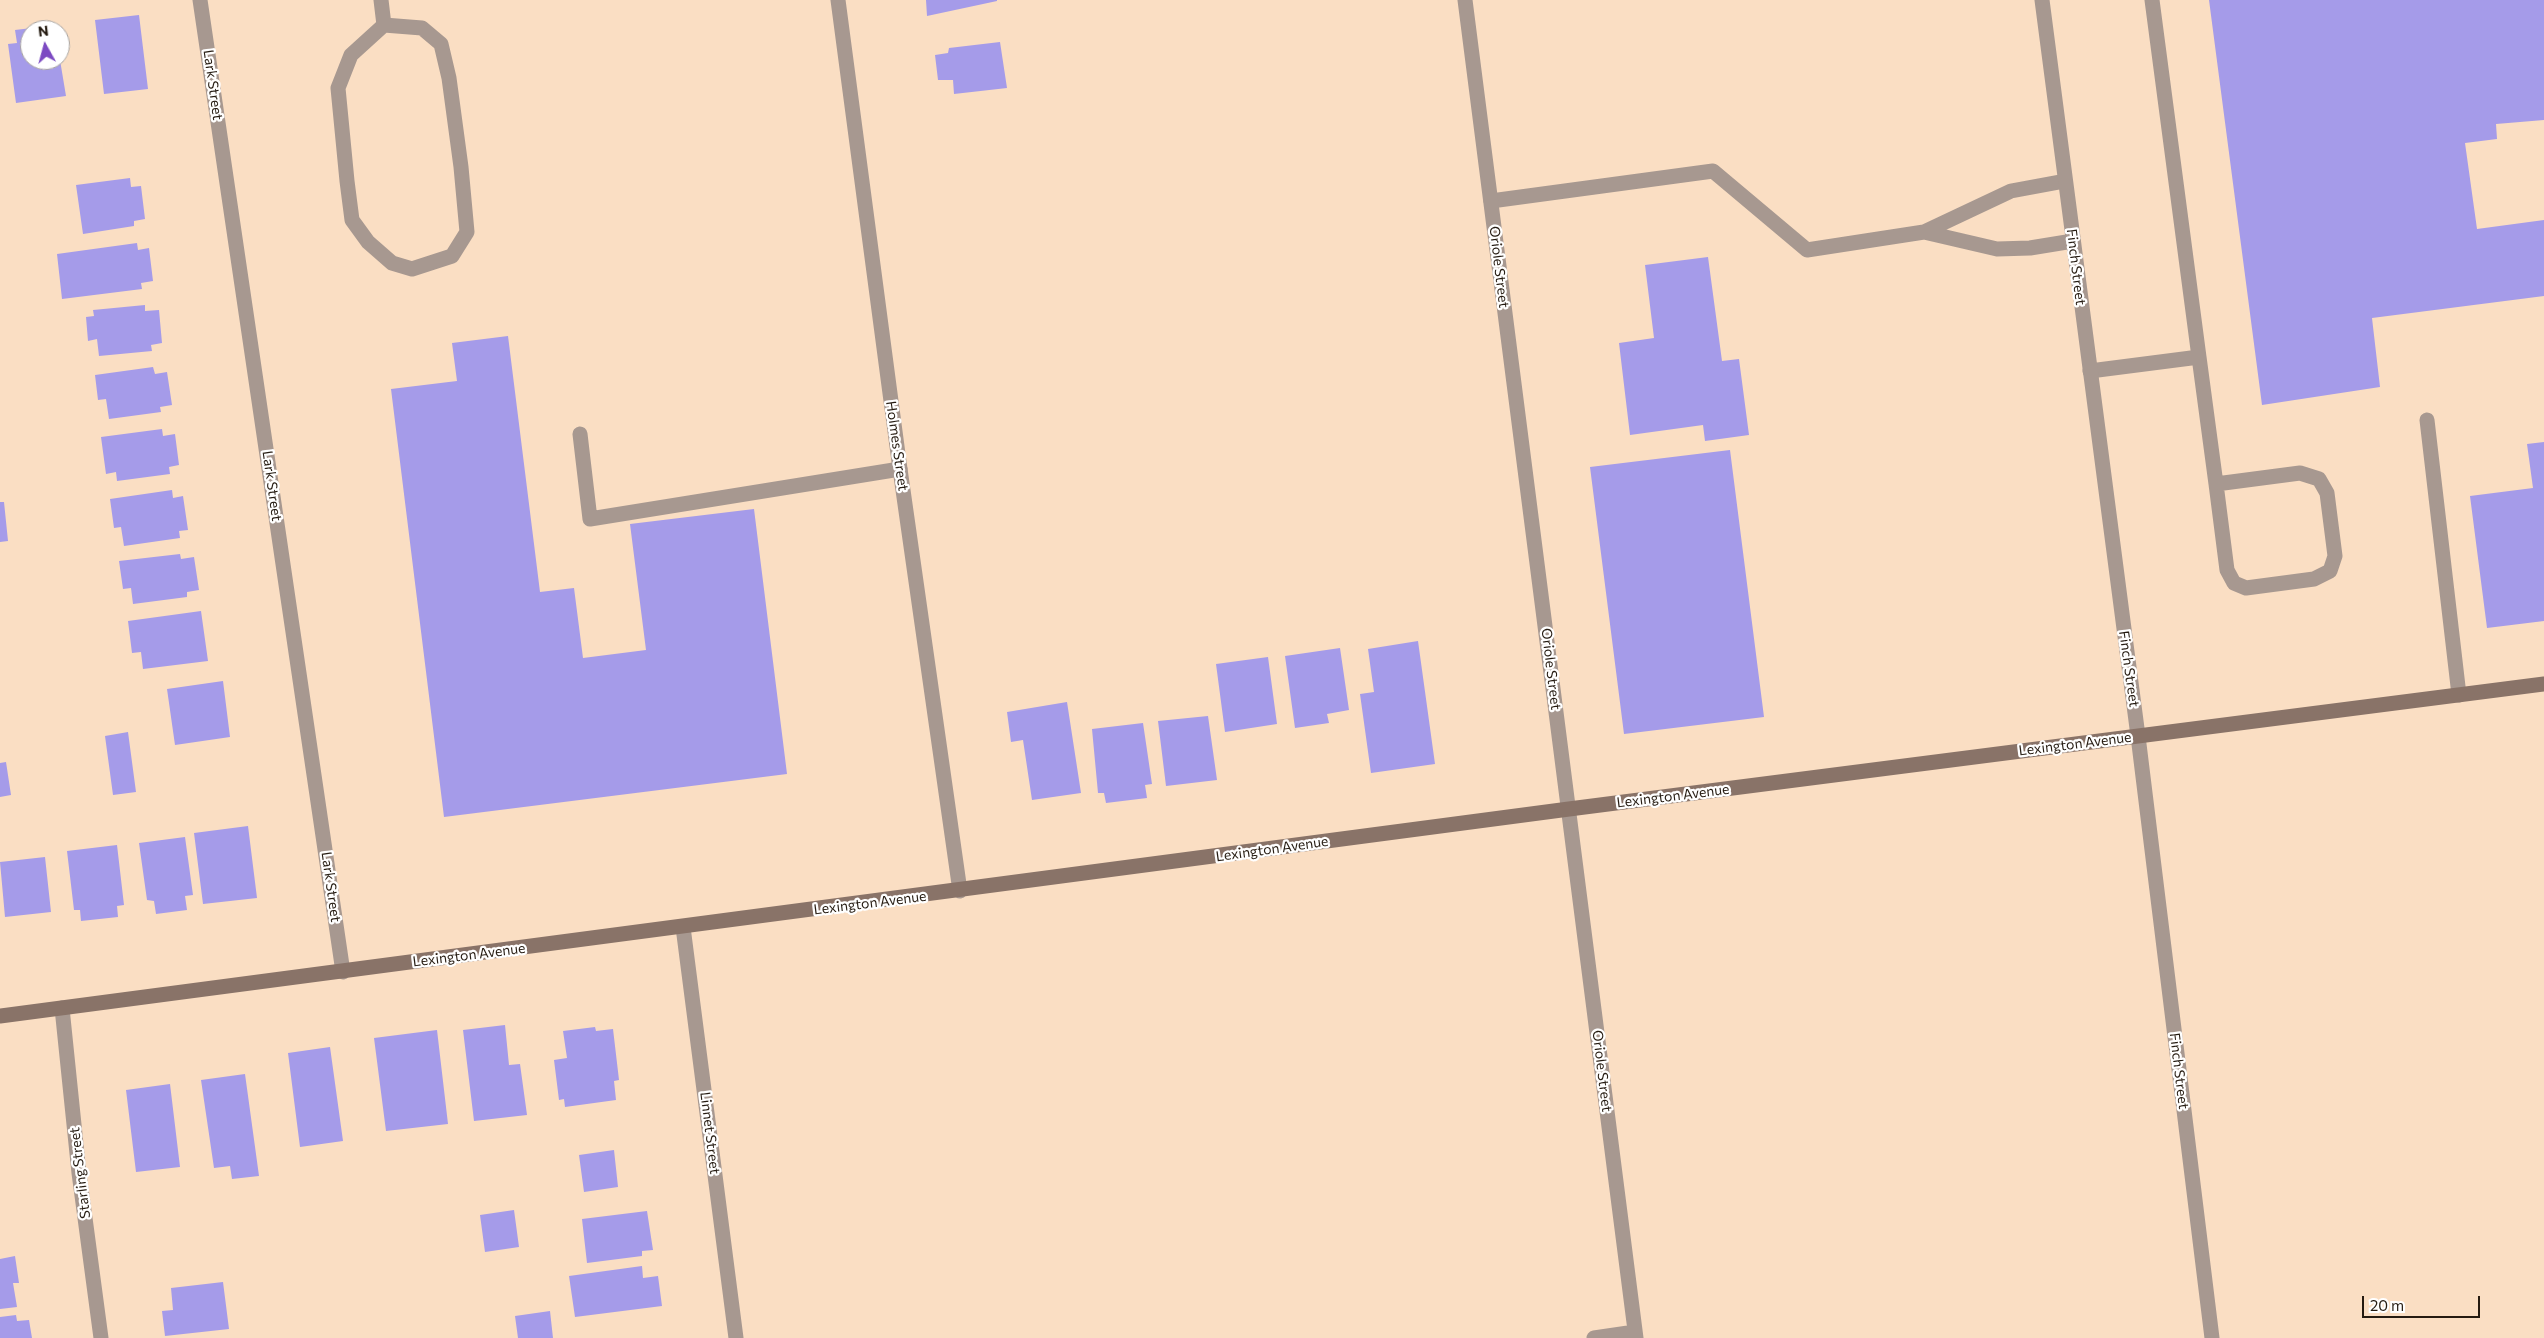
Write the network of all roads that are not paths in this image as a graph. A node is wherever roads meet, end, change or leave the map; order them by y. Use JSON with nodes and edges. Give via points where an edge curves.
{"nodes":[{"id":1,"x":200,"y":0,"type":"edge"},
{"id":2,"x":381,"y":0,"type":"edge"},
{"id":3,"x":838,"y":0,"type":"edge"},
{"id":4,"x":1465,"y":0,"type":"edge"},
{"id":5,"x":2042,"y":0,"type":"edge"},
{"id":6,"x":2152,"y":0,"type":"edge"},
{"id":7,"x":384,"y":24,"type":"junction"},
{"id":8,"x":2065,"y":181,"type":"junction"},
{"id":9,"x":1491,"y":200,"type":"junction"},
{"id":10,"x":1924,"y":232,"type":"junction"},
{"id":11,"x":2073,"y":241,"type":"junction"},
{"id":12,"x":2199,"y":357,"type":"junction"},
{"id":13,"x":2090,"y":371,"type":"junction"},
{"id":14,"x":2427,"y":420,"type":"dead end"},
{"id":15,"x":580,"y":434,"type":"dead end"},
{"id":16,"x":900,"y":469,"type":"junction"},
{"id":17,"x":2216,"y":484,"type":"junction"},
{"id":18,"x":2544,"y":684,"type":"edge"},
{"id":19,"x":2459,"y":695,"type":"junction"},
{"id":20,"x":2138,"y":736,"type":"junction"},
{"id":21,"x":1569,"y":809,"type":"junction"},
{"id":22,"x":960,"y":891,"type":"junction"},
{"id":23,"x":683,"y":927,"type":"junction"},
{"id":24,"x":343,"y":972,"type":"junction"},
{"id":25,"x":62,"y":1008,"type":"junction"},
{"id":26,"x":0,"y":1016,"type":"edge"},
{"id":27,"x":1636,"y":1335,"type":"edge"},
{"id":28,"x":101,"y":1338,"type":"edge"},
{"id":29,"x":736,"y":1338,"type":"edge"},
{"id":30,"x":1594,"y":1338,"type":"edge"},
{"id":31,"x":2212,"y":1338,"type":"edge"}],
"edges":[{"from":1,"to":24,"type":"street","name":"Lark Street"},
{"from":2,"to":7,"type":"street"},
{"from":3,"to":16,"type":"street","name":"Holmes Street"},
{"from":4,"to":9,"type":"street","name":"Oriole Street"},
{"from":5,"to":8,"type":"street","name":"Finch Street"},
{"from":6,"to":12,"type":"street"},
{"from":7,"to":7,"type":"street","via":[[351,55],[338,88],[347,181],[352,220],[368,242],[392,263],[412,269],[452,256],[467,232],[461,167],[441,44],[422,28]]},
{"from":8,"to":10,"type":"street","via":[[2011,191]]},
{"from":8,"to":11,"type":"street","name":"Finch Street"},
{"from":9,"to":10,"type":"street","via":[[1713,170],[1807,250]]},
{"from":9,"to":21,"type":"street","name":"Oriole Street"},
{"from":10,"to":11,"type":"street","via":[[1997,249]]},
{"from":11,"to":13,"type":"street","name":"Finch Street"},
{"from":12,"to":13,"type":"street"},
{"from":12,"to":17,"type":"street"},
{"from":13,"to":20,"type":"street","name":"Finch Street"},
{"from":14,"to":19,"type":"street"},
{"from":15,"to":16,"type":"street","via":[[590,519]]},
{"from":16,"to":22,"type":"street","name":"Holmes Street"},
{"from":17,"to":17,"type":"street","via":[[2227,570],[2234,583],[2246,588],[2314,579],[2330,571],[2335,556],[2327,493],[2319,479],[2300,474]]},
{"from":18,"to":19,"type":"main road","name":"Lexington Avenue"},
{"from":19,"to":20,"type":"main road","name":"Lexington Avenue"},
{"from":20,"to":21,"type":"main road","name":"Lexington Avenue"},
{"from":20,"to":31,"type":"street","name":"Finch Street"},
{"from":21,"to":22,"type":"main road","name":"Lexington Avenue"},
{"from":21,"to":27,"type":"street","name":"Oriole Street"},
{"from":22,"to":23,"type":"main road","name":"Lexington Avenue"},
{"from":23,"to":24,"type":"main road","name":"Lexington Avenue"},
{"from":23,"to":29,"type":"street","name":"Linnet Street"},
{"from":24,"to":25,"type":"main road","name":"Lexington Avenue"},
{"from":25,"to":26,"type":"main road","name":"Lexington Avenue"},
{"from":25,"to":28,"type":"street","name":"Starling Street"},
{"from":27,"to":30,"type":"street"}]}
